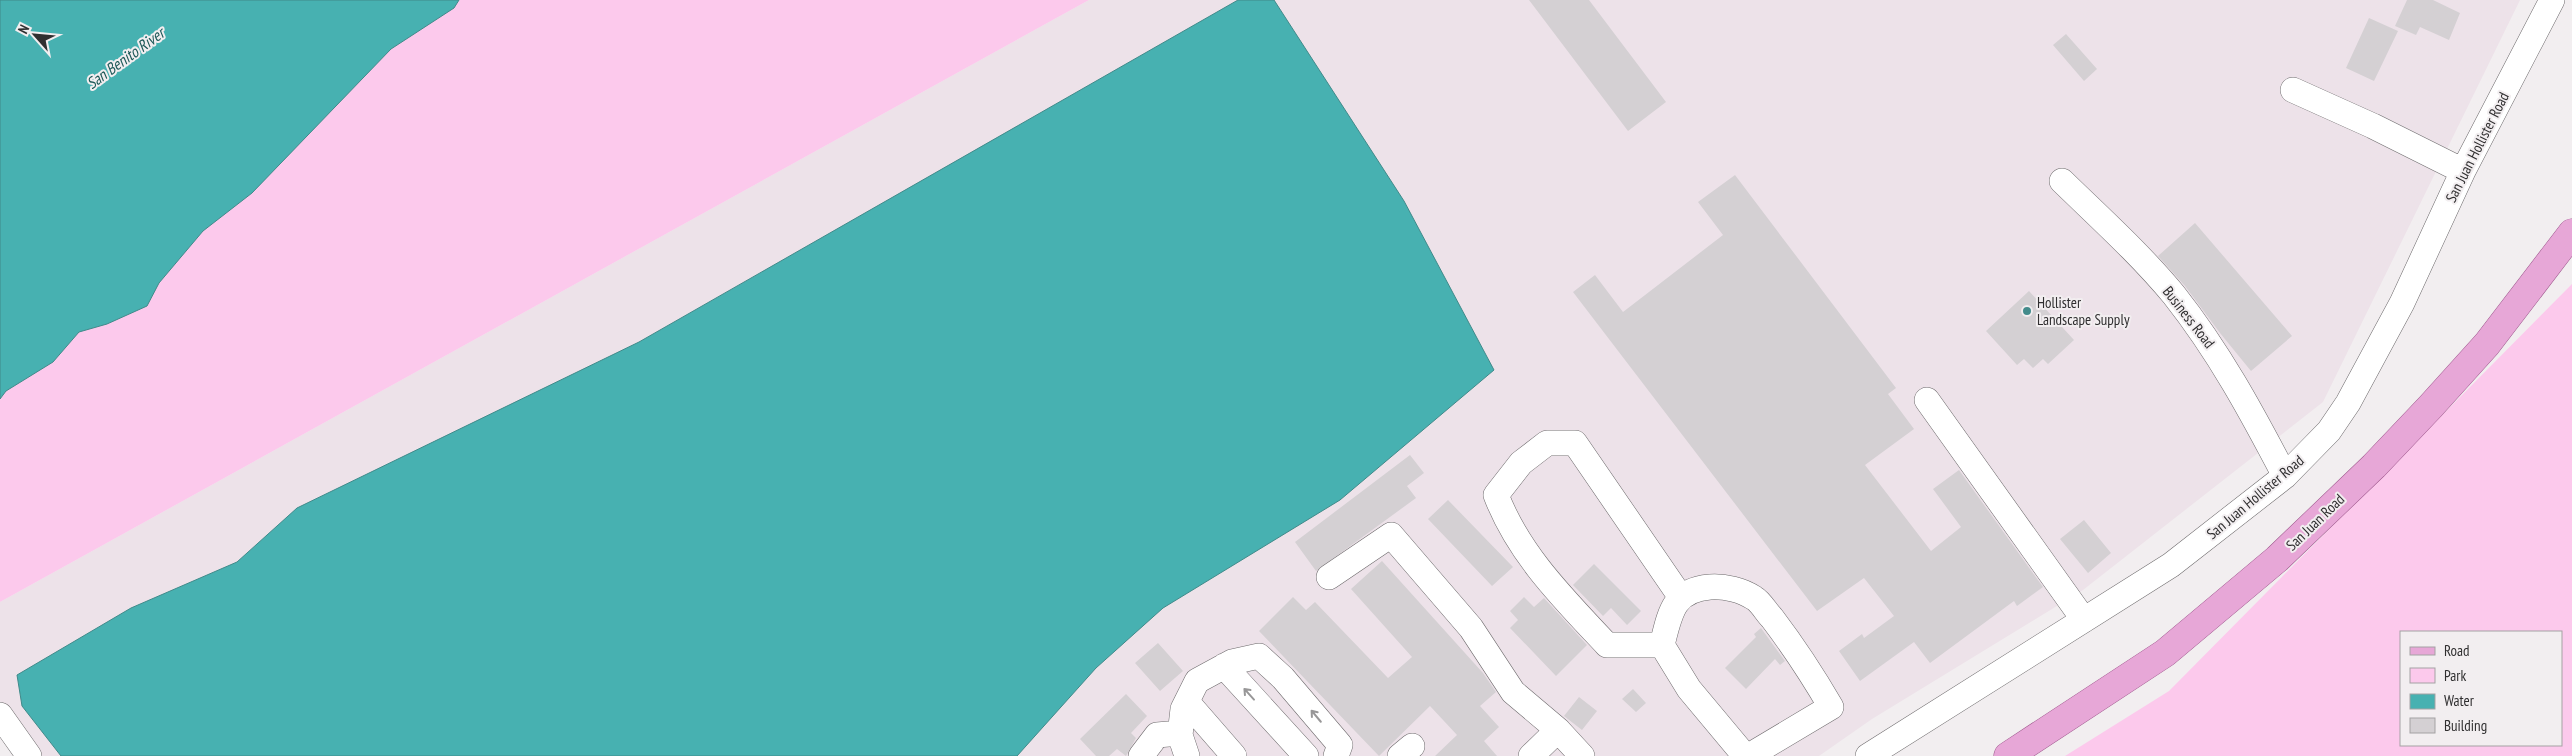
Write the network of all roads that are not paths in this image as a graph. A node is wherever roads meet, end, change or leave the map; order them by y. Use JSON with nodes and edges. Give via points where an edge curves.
{"nodes":[{"id":1,"x":2552,"y":0,"type":"edge"},
{"id":2,"x":2293,"y":90,"type":"dead end"},
{"id":3,"x":2463,"y":172,"type":"junction"},
{"id":4,"x":2062,"y":181,"type":"dead end"},
{"id":5,"x":2572,"y":233,"type":"edge"},
{"id":6,"x":1926,"y":400,"type":"dead end"},
{"id":7,"x":2285,"y":476,"type":"junction"},
{"id":8,"x":1329,"y":577,"type":"dead end"},
{"id":9,"x":1680,"y":596,"type":"junction"},
{"id":10,"x":2084,"y":620,"type":"junction"},
{"id":11,"x":1662,"y":645,"type":"junction"},
{"id":12,"x":1224,"y":666,"type":"junction"},
{"id":13,"x":1186,"y":702,"type":"junction"},
{"id":14,"x":0,"y":715,"type":"edge"},
{"id":15,"x":1558,"y":730,"type":"junction"},
{"id":16,"x":1184,"y":744,"type":"edge"},
{"id":17,"x":29,"y":756,"type":"edge"},
{"id":18,"x":1141,"y":756,"type":"edge"},
{"id":19,"x":1234,"y":756,"type":"edge"},
{"id":20,"x":1306,"y":756,"type":"edge"},
{"id":21,"x":1336,"y":756,"type":"edge"},
{"id":22,"x":1531,"y":756,"type":"edge"},
{"id":23,"x":1582,"y":756,"type":"edge"},
{"id":24,"x":1747,"y":756,"type":"edge"},
{"id":25,"x":1868,"y":756,"type":"edge"},
{"id":26,"x":2008,"y":756,"type":"edge"}],
"edges":[{"from":1,"to":3,"type":"street","name":"San Juan Hollister Road"},
{"from":2,"to":3,"type":"street"},
{"from":3,"to":7,"type":"street","name":"San Juan Hollister Road","via":[[2402,303],[2348,403],[2328,431]]},
{"from":4,"to":7,"type":"street","name":"Business Road","via":[[2146,264],[2199,328],[2238,386]]},
{"from":5,"to":26,"type":"main road","name":"San Juan Road","via":[[2487,344],[2431,406],[2277,559],[2165,653]]},
{"from":6,"to":10,"type":"street"},
{"from":7,"to":10,"type":"street","name":"San Juan Hollister Road","via":[[2171,565]]},
{"from":8,"to":15,"type":"street","via":[[1391,535],[1471,628],[1513,692]]},
{"from":9,"to":11,"type":"street","via":[[1668,621]]},
{"from":9,"to":11,"type":"street","via":[[1575,444],[1547,443],[1521,463],[1496,495],[1504,518],[1541,574],[1607,645]]},
{"from":9,"to":24,"type":"street","via":[[1697,588],[1718,587],[1744,592],[1756,599],[1801,656],[1831,707]]},
{"from":10,"to":25,"type":"street","name":"San Juan Hollister Road"},
{"from":11,"to":24,"type":"street","via":[[1690,689]]},
{"from":12,"to":13,"type":"street","via":[[1197,681]]},
{"from":20,"to":12,"type":"street","one_way":true},
{"from":21,"to":12,"type":"street","one_way":true,"via":[[1340,745],[1283,678],[1259,656]]},
{"from":13,"to":16,"type":"street","via":[[1183,709]]},
{"from":13,"to":19,"type":"street"},
{"from":14,"to":17,"type":"street"},
{"from":15,"to":22,"type":"street"},
{"from":15,"to":23,"type":"street"},
{"from":16,"to":18,"type":"street","via":[[1158,735]]}]}
